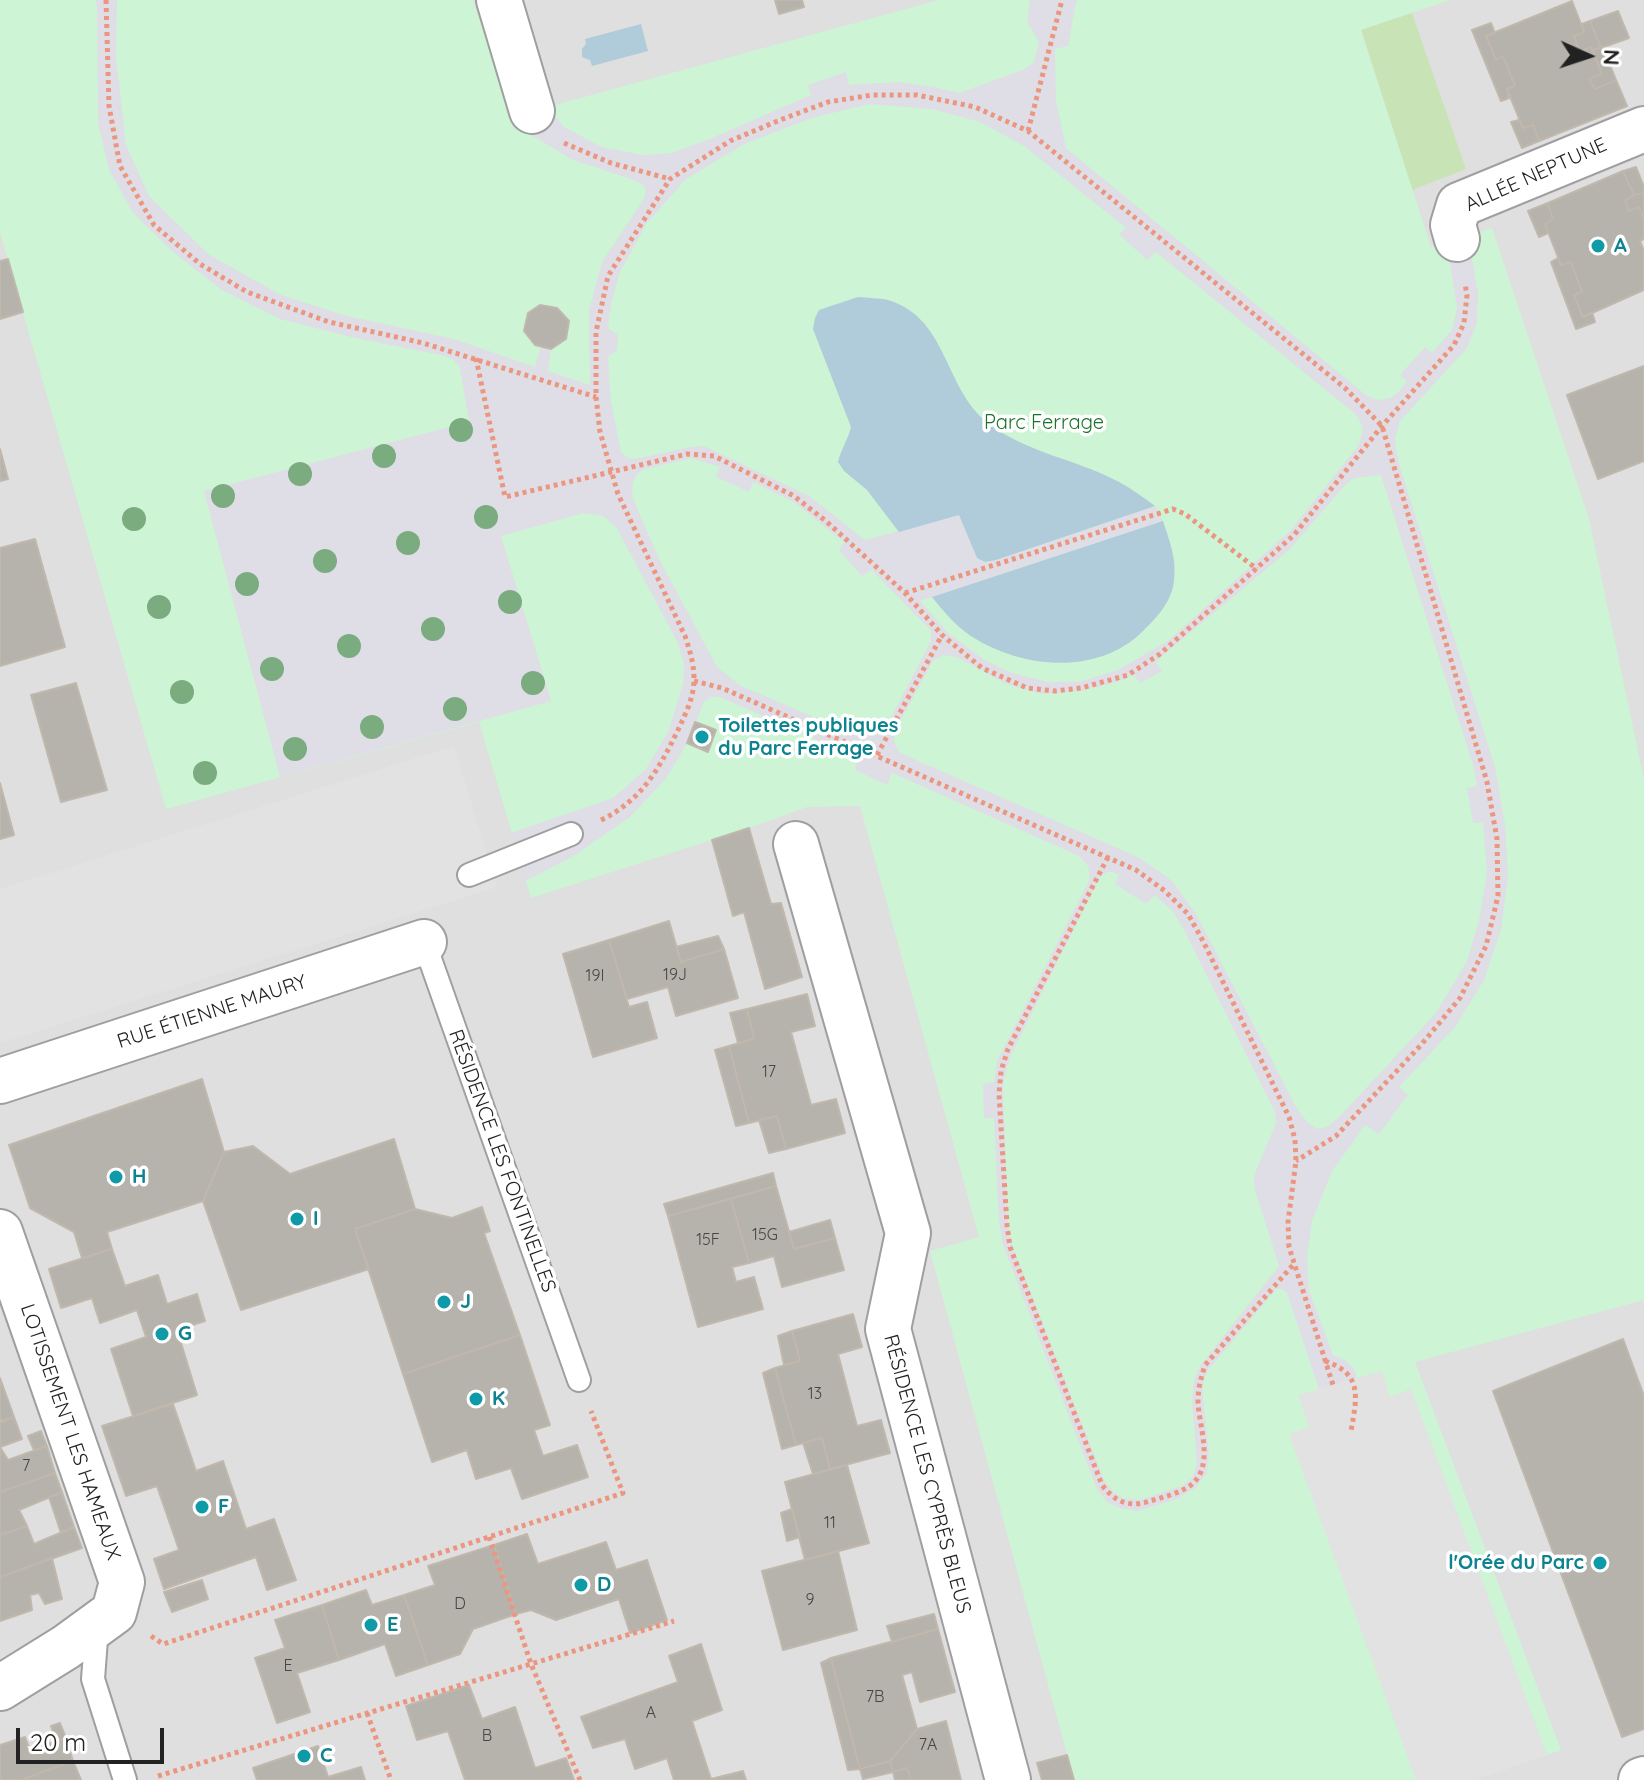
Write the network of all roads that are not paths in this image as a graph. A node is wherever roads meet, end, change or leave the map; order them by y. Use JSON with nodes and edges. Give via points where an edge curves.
{"nodes":[{"id":1,"x":499,"y":0,"type":"edge"},
{"id":2,"x":536,"y":121,"type":"road end"},
{"id":3,"x":1644,"y":129,"type":"edge"},
{"id":4,"x":1457,"y":239,"type":"road end"},
{"id":5,"x":571,"y":834,"type":"road end"},
{"id":6,"x":796,"y":844,"type":"dead end"},
{"id":7,"x":469,"y":875,"type":"dead end"},
{"id":8,"x":424,"y":942,"type":"joint"},
{"id":9,"x":0,"y":1081,"type":"edge"},
{"id":10,"x":0,"y":1232,"type":"edge"},
{"id":11,"x":579,"y":1380,"type":"road end"},
{"id":12,"x":106,"y":1618,"type":"junction"},
{"id":13,"x":0,"y":1688,"type":"edge"},
{"id":14,"x":125,"y":1780,"type":"edge"},
{"id":15,"x":1008,"y":1780,"type":"edge"}],
"edges":[{"from":1,"to":2,"type":"street"},
{"from":3,"to":4,"type":"street","name":"ALLÉE NEPTUNE","via":[[1459,205],[1453,225]]},
{"from":5,"to":7,"type":"lane"},
{"from":6,"to":15,"type":"street","name":"RÉSIDENCE LES CYPRÈS BLEUS","via":[[908,1233],[888,1329]]},
{"from":8,"to":9,"type":"street","name":"RUE ÉTIENNE MAURY"},
{"from":8,"to":11,"type":"lane","name":"RÉSIDENCE LES FONTINELLES"},
{"from":10,"to":12,"type":"street","name":"LOTISSEMENT LES HAMEAUX","via":[[122,1582]]},
{"from":12,"to":13,"type":"street"},
{"from":12,"to":14,"type":"lane","name":"LOTISSEMENT LES HAMEAUX","via":[[93,1679]]}]}
